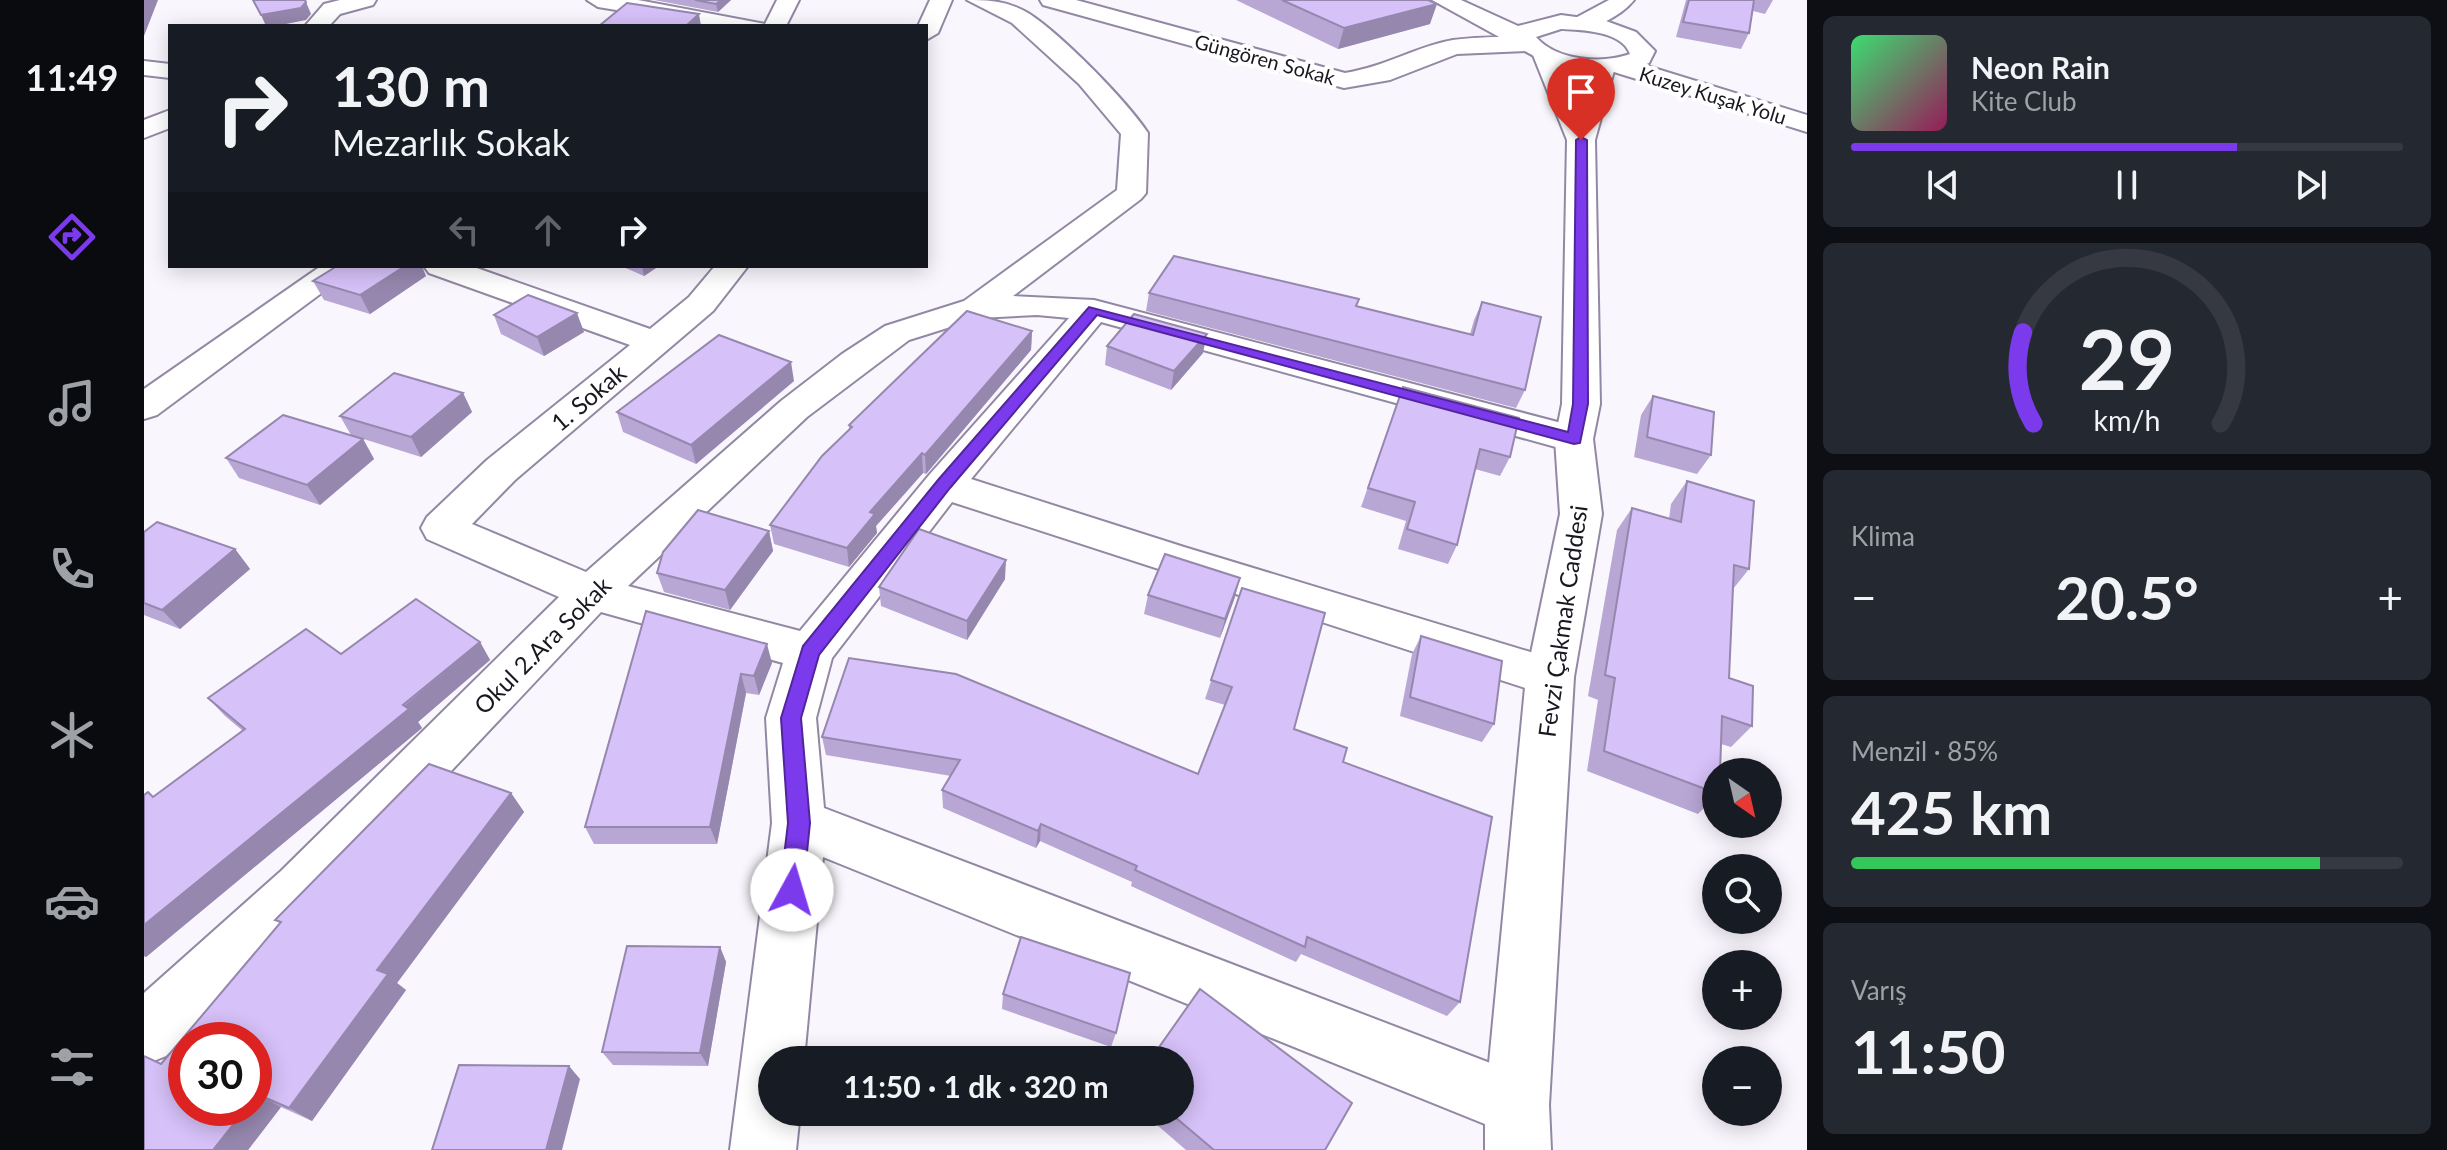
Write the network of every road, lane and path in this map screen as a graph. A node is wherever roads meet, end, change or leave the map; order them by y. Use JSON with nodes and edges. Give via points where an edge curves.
{"nodes":[{"id":1,"x":365,"y":0,"type":"edge"},
{"id":2,"x":788,"y":0,"type":"edge"},
{"id":3,"x":941,"y":0,"type":"edge"},
{"id":4,"x":978,"y":0,"type":"edge"},
{"id":5,"x":1051,"y":0,"type":"edge"},
{"id":6,"x":1443,"y":0,"type":"edge"},
{"id":7,"x":1486,"y":0,"type":"edge"},
{"id":8,"x":1623,"y":0,"type":"edge"},
{"id":9,"x":327,"y":4,"type":"edge"},
{"id":10,"x":610,"y":6,"type":"edge"},
{"id":11,"x":1643,"y":12,"type":"dead end"},
{"id":12,"x":1569,"y":23,"type":"junction"},
{"id":13,"x":317,"y":24,"type":"edge"},
{"id":14,"x":740,"y":24,"type":"edge"},
{"id":15,"x":776,"y":24,"type":"edge"},
{"id":16,"x":928,"y":29,"type":"edge"},
{"id":17,"x":1634,"y":41,"type":"junction"},
{"id":18,"x":1532,"y":46,"type":"junction"},
{"id":19,"x":1610,"y":66,"type":"junction"},
{"id":20,"x":144,"y":68,"type":"edge"},
{"id":21,"x":168,"y":71,"type":"edge"},
{"id":22,"x":1807,"y":110,"type":"edge"},
{"id":23,"x":168,"y":119,"type":"edge"},
{"id":24,"x":1807,"y":124,"type":"edge"},
{"id":25,"x":144,"y":130,"type":"edge"},
{"id":26,"x":1581,"y":140,"type":"junction"},
{"id":27,"x":339,"y":268,"type":"edge"},
{"id":28,"x":446,"y":268,"type":"edge"},
{"id":29,"x":730,"y":268,"type":"edge"},
{"id":30,"x":976,"y":308,"type":"junction"},
{"id":31,"x":1094,"y":310,"type":"junction"},
{"id":32,"x":655,"y":342,"type":"junction"},
{"id":33,"x":144,"y":407,"type":"edge"},
{"id":34,"x":1574,"y":439,"type":"junction"},
{"id":35,"x":944,"y":484,"type":"junction"},
{"id":36,"x":592,"y":593,"type":"junction"},
{"id":37,"x":810,"y":652,"type":"junction"},
{"id":38,"x":1550,"y":677,"type":"junction"},
{"id":39,"x":799,"y":823,"type":"junction"},
{"id":40,"x":144,"y":1034,"type":"edge"},
{"id":41,"x":1518,"y":1128,"type":"edge"},
{"id":42,"x":763,"y":1150,"type":"edge"}],
"edges":[{"from":1,"to":9,"type":"street"},
{"from":2,"to":15,"type":"street"},
{"from":3,"to":16,"type":"street"},
{"from":4,"to":30,"type":"street","via":[[1020,18],[1088,79],[1135,133],[1136,157],[1131,193]]},
{"from":5,"to":18,"type":"street","name":"Güngören Sokak","via":[[1344,81],[1381,75],[1454,47]]},
{"from":6,"to":18,"type":"street"},
{"from":7,"to":12,"type":"street"},
{"from":8,"to":12,"type":"street","via":[[1607,12]]},
{"from":9,"to":13,"type":"street"},
{"from":10,"to":14,"type":"street"},
{"from":11,"to":17,"type":"street"},
{"from":12,"to":17,"type":"street","name":"Kuzey Kuşak Yolu"},
{"from":12,"to":18,"type":"street","via":[[1527,30]]},
{"from":17,"to":19,"type":"street","via":[[1643,51],[1641,58]]},
{"from":17,"to":22,"type":"street","name":"Kuzey Kuşak Yolu","via":[[1697,74]]},
{"from":18,"to":19,"type":"street","name":"Kuzey Kuşak Yolu"},
{"from":18,"to":26,"type":"street"},
{"from":19,"to":24,"type":"street","name":"Kuzey Kuşak Yolu","via":[[1682,83]]},
{"from":19,"to":26,"type":"street"},
{"from":20,"to":21,"type":"street"},
{"from":23,"to":25,"type":"street"},
{"from":26,"to":34,"type":"street","name":"Fevzi Çakmak Caddesi","via":[[1581,404]]},
{"from":27,"to":33,"type":"street"},
{"from":28,"to":32,"type":"street"},
{"from":29,"to":32,"type":"street","name":"1. Sokak","via":[[701,304]]},
{"from":30,"to":31,"type":"street","via":[[1037,305]]},
{"from":30,"to":36,"type":"street","name":"Okul 2.Ara Sokak","via":[[897,333],[855,362],[794,409]]},
{"from":31,"to":34,"type":"street"},
{"from":31,"to":35,"type":"street"},
{"from":32,"to":36,"type":"street","name":"1. Sokak","via":[[501,470],[442,528]]},
{"from":34,"to":38,"type":"street","name":"Fevzi Çakmak Caddesi","via":[[1581,514]]},
{"from":35,"to":37,"type":"street"},
{"from":35,"to":38,"type":"street","via":[[1115,544]]},
{"from":36,"to":37,"type":"street"},
{"from":36,"to":40,"type":"street","name":"Okul 2.Ara Sokak","via":[[301,890]]},
{"from":37,"to":39,"type":"street","via":[[791,718]]},
{"from":38,"to":41,"type":"street","name":"Fevzi Çakmak Caddesi"},
{"from":39,"to":41,"type":"street"},
{"from":39,"to":42,"type":"street"}]}
